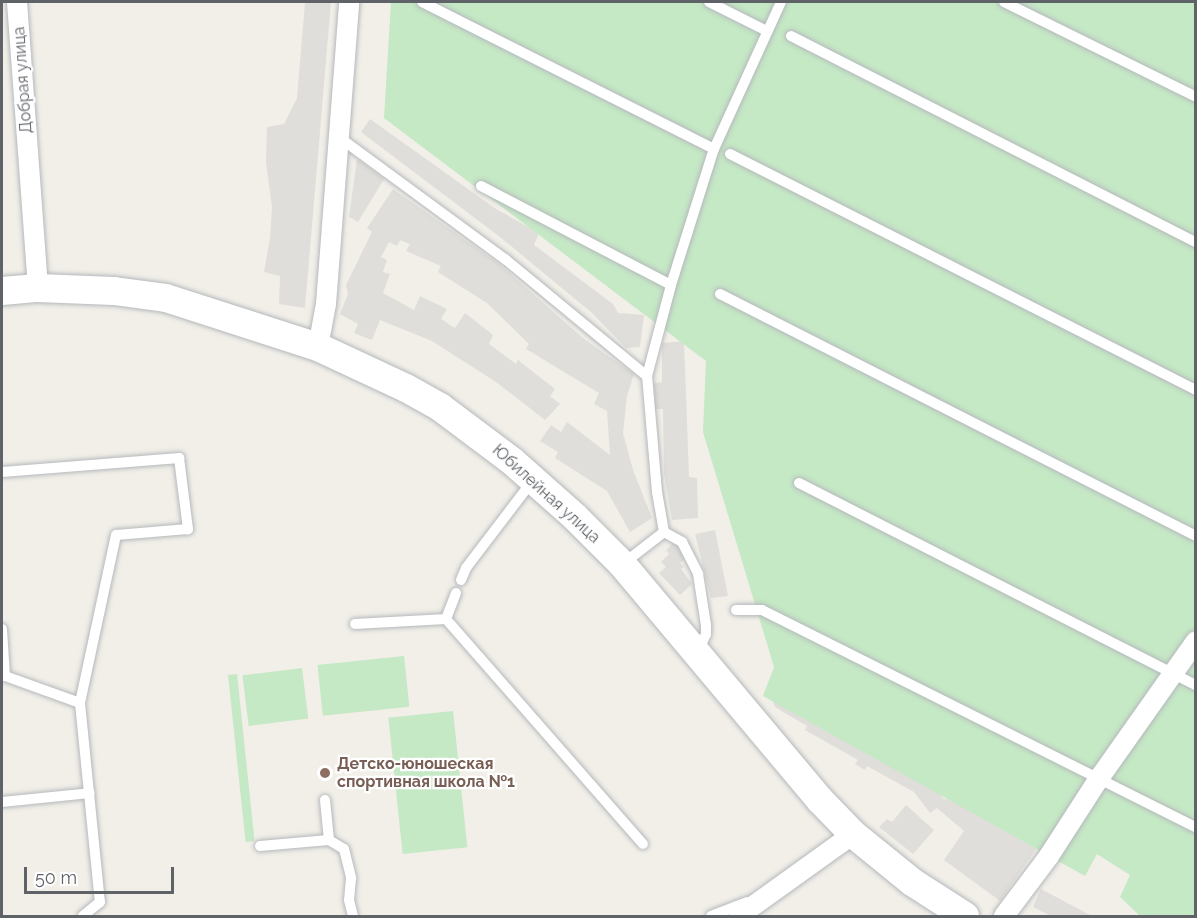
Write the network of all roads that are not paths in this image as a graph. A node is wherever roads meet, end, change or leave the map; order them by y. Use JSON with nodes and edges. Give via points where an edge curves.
{"nodes":[{"id":1,"x":17,"y":2,"type":"edge"},
{"id":2,"x":349,"y":2,"type":"edge"},
{"id":3,"x":422,"y":2,"type":"edge"},
{"id":4,"x":709,"y":2,"type":"edge"},
{"id":5,"x":781,"y":2,"type":"edge"},
{"id":6,"x":1004,"y":2,"type":"edge"},
{"id":7,"x":767,"y":31,"type":"junction"},
{"id":8,"x":791,"y":36,"type":"dead end"},
{"id":9,"x":1196,"y":97,"type":"edge"},
{"id":10,"x":340,"y":138,"type":"junction"},
{"id":11,"x":714,"y":149,"type":"junction"},
{"id":12,"x":730,"y":154,"type":"dead end"},
{"id":13,"x":481,"y":186,"type":"dead end"},
{"id":14,"x":1196,"y":242,"type":"edge"},
{"id":15,"x":671,"y":285,"type":"junction"},
{"id":16,"x":38,"y":288,"type":"junction"},
{"id":17,"x":2,"y":291,"type":"edge"},
{"id":18,"x":720,"y":294,"type":"dead end"},
{"id":19,"x":318,"y":347,"type":"junction"},
{"id":20,"x":647,"y":376,"type":"junction"},
{"id":21,"x":1196,"y":390,"type":"edge"},
{"id":22,"x":2,"y":472,"type":"edge"},
{"id":23,"x":534,"y":480,"type":"junction"},
{"id":24,"x":799,"y":483,"type":"dead end"},
{"id":25,"x":664,"y":532,"type":"junction"},
{"id":26,"x":1196,"y":536,"type":"edge"},
{"id":27,"x":622,"y":564,"type":"junction"},
{"id":28,"x":461,"y":580,"type":"dead end"},
{"id":29,"x":456,"y":593,"type":"dead end"},
{"id":30,"x":736,"y":610,"type":"dead end"},
{"id":31,"x":446,"y":619,"type":"junction"},
{"id":32,"x":355,"y":624,"type":"dead end"},
{"id":33,"x":2,"y":629,"type":"edge"},
{"id":34,"x":1196,"y":641,"type":"edge"},
{"id":35,"x":697,"y":653,"type":"junction"},
{"id":36,"x":1174,"y":674,"type":"junction"},
{"id":37,"x":1196,"y":685,"type":"edge"},
{"id":38,"x":80,"y":703,"type":"junction"},
{"id":39,"x":1100,"y":777,"type":"junction"},
{"id":40,"x":90,"y":793,"type":"junction"},
{"id":41,"x":325,"y":800,"type":"dead end"},
{"id":42,"x":2,"y":802,"type":"edge"},
{"id":43,"x":1196,"y":827,"type":"edge"},
{"id":44,"x":853,"y":834,"type":"junction"},
{"id":45,"x":329,"y":840,"type":"junction"},
{"id":46,"x":643,"y":844,"type":"dead end"},
{"id":47,"x":260,"y":846,"type":"dead end"},
{"id":48,"x":777,"y":890,"type":"junction"},
{"id":49,"x":83,"y":916,"type":"edge"},
{"id":50,"x":353,"y":916,"type":"edge"},
{"id":51,"x":711,"y":916,"type":"edge"},
{"id":52,"x":739,"y":916,"type":"edge"},
{"id":53,"x":964,"y":916,"type":"edge"},
{"id":54,"x":1004,"y":916,"type":"edge"}],
"edges":[{"from":1,"to":16,"type":"street","name":"Добрая улица"},
{"from":2,"to":10,"type":"street"},
{"from":3,"to":11,"type":"lane"},
{"from":4,"to":7,"type":"lane"},
{"from":5,"to":7,"type":"lane"},
{"from":6,"to":9,"type":"lane"},
{"from":7,"to":11,"type":"lane"},
{"from":8,"to":14,"type":"lane"},
{"from":10,"to":19,"type":"street","via":[[326,304]]},
{"from":10,"to":20,"type":"lane","via":[[506,259]]},
{"from":11,"to":15,"type":"lane"},
{"from":12,"to":21,"type":"lane"},
{"from":13,"to":15,"type":"lane"},
{"from":15,"to":20,"type":"lane"},
{"from":16,"to":17,"type":"street","name":"Юбилейная улица"},
{"from":16,"to":19,"type":"street","name":"Юбилейная улица","via":[[166,298]]},
{"from":18,"to":26,"type":"lane"},
{"from":19,"to":23,"type":"street","name":"Юбилейная улица","via":[[440,407]]},
{"from":20,"to":25,"type":"lane"},
{"from":22,"to":38,"type":"lane","via":[[179,458],[188,530],[116,535]]},
{"from":23,"to":27,"type":"street","name":"Юбилейная улица"},
{"from":23,"to":28,"type":"lane","via":[[466,568]]},
{"from":24,"to":36,"type":"lane"},
{"from":25,"to":27,"type":"lane"},
{"from":25,"to":35,"type":"lane","via":[[682,542],[698,574],[706,634]]},
{"from":27,"to":35,"type":"street","name":"Юбилейная улица"},
{"from":29,"to":31,"type":"lane"},
{"from":30,"to":39,"type":"lane","via":[[762,610]]},
{"from":31,"to":32,"type":"lane"},
{"from":31,"to":46,"type":"lane"},
{"from":33,"to":38,"type":"lane","via":[[6,676]]},
{"from":34,"to":36,"type":"street"},
{"from":35,"to":44,"type":"street","name":"Юбилейная улица"},
{"from":36,"to":37,"type":"lane"},
{"from":36,"to":39,"type":"street"},
{"from":38,"to":40,"type":"lane"},
{"from":39,"to":43,"type":"lane"},
{"from":39,"to":54,"type":"street"},
{"from":40,"to":42,"type":"lane"},
{"from":40,"to":49,"type":"lane","via":[[100,902]]},
{"from":41,"to":45,"type":"lane"},
{"from":44,"to":48,"type":"street"},
{"from":44,"to":53,"type":"street","name":"Юбилейная улица","via":[[912,882]]},
{"from":45,"to":47,"type":"lane"},
{"from":45,"to":50,"type":"lane","via":[[344,849],[351,878],[349,900]]},
{"from":48,"to":51,"type":"lane"},
{"from":48,"to":52,"type":"street"}]}
